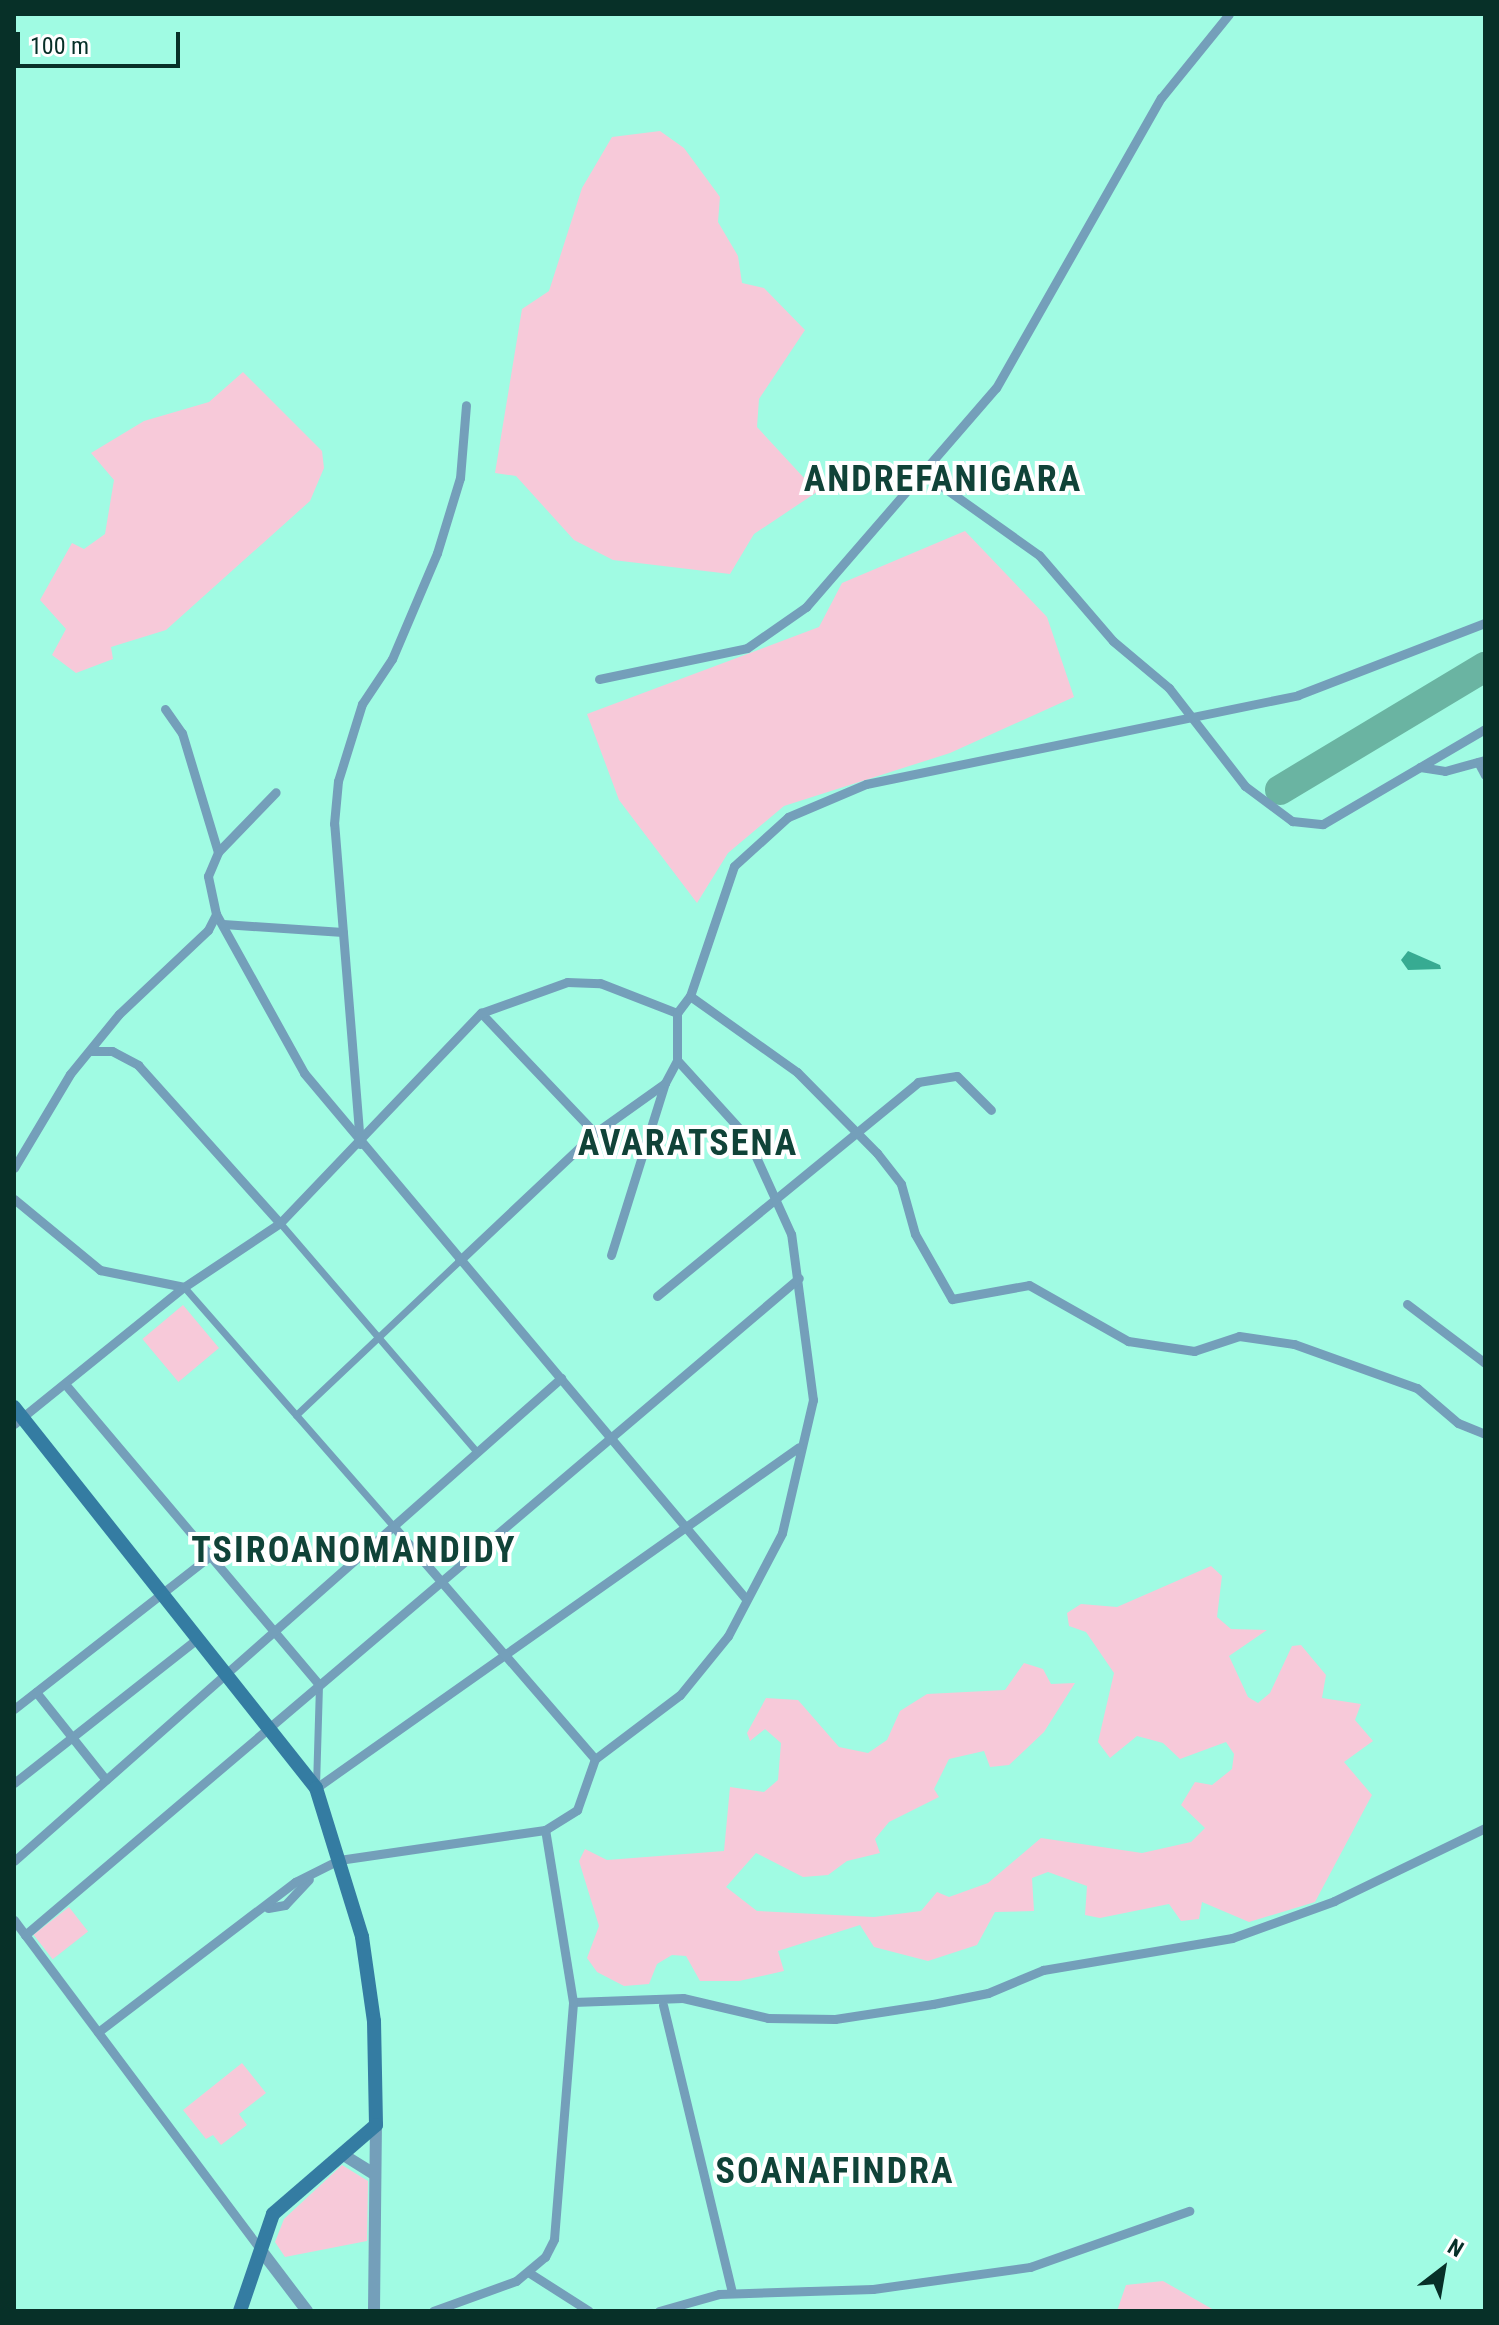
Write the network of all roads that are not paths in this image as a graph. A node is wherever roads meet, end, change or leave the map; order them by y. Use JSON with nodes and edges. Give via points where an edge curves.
{"nodes":[{"id":1,"x":1218,"y":14,"type":"edge"},
{"id":2,"x":1229,"y":14,"type":"edge"},
{"id":3,"x":1220,"y":25,"type":"junction"},
{"id":4,"x":466,"y":405,"type":"dead end"},
{"id":5,"x":922,"y":472,"type":"junction"},
{"id":6,"x":1485,"y":623,"type":"edge"},
{"id":7,"x":599,"y":679,"type":"dead end"},
{"id":8,"x":165,"y":709,"type":"dead end"},
{"id":9,"x":1189,"y":716,"type":"junction"},
{"id":10,"x":1485,"y":729,"type":"edge"},
{"id":11,"x":1482,"y":761,"type":"edge"},
{"id":12,"x":1420,"y":767,"type":"junction"},
{"id":13,"x":1485,"y":775,"type":"edge"},
{"id":14,"x":276,"y":792,"type":"dead end"},
{"id":15,"x":218,"y":852,"type":"junction"},
{"id":16,"x":216,"y":914,"type":"junction"},
{"id":17,"x":223,"y":924,"type":"junction"},
{"id":18,"x":343,"y":932,"type":"junction"},
{"id":19,"x":690,"y":996,"type":"junction"},
{"id":20,"x":481,"y":1013,"type":"junction"},
{"id":21,"x":677,"y":1013,"type":"junction"},
{"id":22,"x":90,"y":1051,"type":"junction"},
{"id":23,"x":677,"y":1060,"type":"junction"},
{"id":24,"x":665,"y":1083,"type":"junction"},
{"id":25,"x":991,"y":1110,"type":"dead end"},
{"id":26,"x":854,"y":1130,"type":"junction"},
{"id":27,"x":595,"y":1133,"type":"junction"},
{"id":28,"x":360,"y":1144,"type":"junction"},
{"id":29,"x":14,"y":1168,"type":"edge"},
{"id":30,"x":775,"y":1193,"type":"junction"},
{"id":31,"x":14,"y":1199,"type":"edge"},
{"id":32,"x":280,"y":1223,"type":"junction"},
{"id":33,"x":611,"y":1255,"type":"dead end"},
{"id":34,"x":459,"y":1261,"type":"junction"},
{"id":35,"x":799,"y":1278,"type":"junction"},
{"id":36,"x":184,"y":1287,"type":"junction"},
{"id":37,"x":657,"y":1296,"type":"dead end"},
{"id":38,"x":1407,"y":1304,"type":"dead end"},
{"id":39,"x":378,"y":1338,"type":"junction"},
{"id":40,"x":1485,"y":1363,"type":"edge"},
{"id":41,"x":561,"y":1378,"type":"junction"},
{"id":42,"x":65,"y":1384,"type":"junction"},
{"id":43,"x":296,"y":1415,"type":"junction"},
{"id":44,"x":16,"y":1417,"type":"edge"},
{"id":45,"x":1485,"y":1434,"type":"edge"},
{"id":46,"x":609,"y":1436,"type":"junction"},
{"id":47,"x":799,"y":1447,"type":"junction"},
{"id":48,"x":477,"y":1452,"type":"junction"},
{"id":49,"x":685,"y":1526,"type":"junction"},
{"id":50,"x":394,"y":1527,"type":"junction"},
{"id":51,"x":210,"y":1556,"type":"junction"},
{"id":52,"x":442,"y":1582,"type":"junction"},
{"id":53,"x":161,"y":1596,"type":"junction"},
{"id":54,"x":746,"y":1599,"type":"junction"},
{"id":55,"x":274,"y":1632,"type":"junction"},
{"id":56,"x":196,"y":1640,"type":"junction"},
{"id":57,"x":505,"y":1655,"type":"junction"},
{"id":58,"x":224,"y":1675,"type":"junction"},
{"id":59,"x":319,"y":1685,"type":"junction"},
{"id":60,"x":36,"y":1692,"type":"junction"},
{"id":61,"x":14,"y":1709,"type":"edge"},
{"id":62,"x":268,"y":1729,"type":"junction"},
{"id":63,"x":72,"y":1738,"type":"junction"},
{"id":64,"x":595,"y":1759,"type":"junction"},
{"id":65,"x":106,"y":1780,"type":"junction"},
{"id":66,"x":14,"y":1783,"type":"edge"},
{"id":67,"x":316,"y":1788,"type":"junction"},
{"id":68,"x":1485,"y":1828,"type":"edge"},
{"id":69,"x":545,"y":1830,"type":"junction"},
{"id":70,"x":339,"y":1860,"type":"junction"},
{"id":71,"x":14,"y":1861,"type":"edge"},
{"id":72,"x":14,"y":1920,"type":"edge"},
{"id":73,"x":25,"y":1935,"type":"junction"},
{"id":74,"x":573,"y":2002,"type":"junction"},
{"id":75,"x":663,"y":2005,"type":"dead end"},
{"id":76,"x":98,"y":2032,"type":"junction"},
{"id":77,"x":376,"y":2125,"type":"junction"},
{"id":78,"x":342,"y":2154,"type":"junction"},
{"id":79,"x":375,"y":2175,"type":"junction"},
{"id":80,"x":1189,"y":2211,"type":"dead end"},
{"id":81,"x":260,"y":2249,"type":"junction"},
{"id":82,"x":528,"y":2272,"type":"junction"},
{"id":83,"x":732,"y":2293,"type":"junction"},
{"id":84,"x":240,"y":2311,"type":"edge"},
{"id":85,"x":307,"y":2311,"type":"edge"},
{"id":86,"x":374,"y":2311,"type":"edge"},
{"id":87,"x":433,"y":2311,"type":"edge"},
{"id":88,"x":589,"y":2311,"type":"edge"},
{"id":89,"x":659,"y":2311,"type":"edge"}],
"edges":[{"from":1,"to":3,"type":"street"},
{"from":2,"to":3,"type":"street"},
{"from":3,"to":5,"type":"street","via":[[1153,111],[996,388]]},
{"from":4,"to":18,"type":"street","via":[[460,478],[437,553],[343,757],[334,824]]},
{"from":5,"to":7,"type":"street","via":[[783,629],[691,664]]},
{"from":5,"to":9,"type":"street","via":[[1039,555]]},
{"from":6,"to":9,"type":"street","via":[[1298,695]]},
{"from":8,"to":15,"type":"street","via":[[182,733]]},
{"from":9,"to":12,"type":"street","via":[[1245,786],[1292,821],[1323,824]]},
{"from":9,"to":19,"type":"street","via":[[866,784],[788,817],[734,866]]},
{"from":10,"to":12,"type":"street"},
{"from":11,"to":12,"type":"street","via":[[1445,771]]},
{"from":11,"to":13,"type":"street"},
{"from":14,"to":15,"type":"street"},
{"from":15,"to":16,"type":"street","via":[[208,876]]},
{"from":16,"to":17,"type":"street"},
{"from":16,"to":22,"type":"street","via":[[198,945],[140,991]]},
{"from":17,"to":18,"type":"street"},
{"from":17,"to":28,"type":"street","via":[[304,1073]]},
{"from":18,"to":28,"type":"street"},
{"from":19,"to":21,"type":"street"},
{"from":19,"to":26,"type":"street","via":[[797,1072]]},
{"from":20,"to":21,"type":"street","via":[[567,982],[600,983]]},
{"from":20,"to":27,"type":"street"},
{"from":20,"to":28,"type":"street"},
{"from":21,"to":23,"type":"street"},
{"from":22,"to":29,"type":"street"},
{"from":22,"to":32,"type":"street","via":[[112,1051],[138,1065]]},
{"from":23,"to":24,"type":"street"},
{"from":23,"to":30,"type":"street","via":[[747,1137]]},
{"from":24,"to":27,"type":"street"},
{"from":24,"to":33,"type":"street"},
{"from":25,"to":26,"type":"street","via":[[957,1076],[941,1074],[918,1082]]},
{"from":26,"to":30,"type":"street"},
{"from":26,"to":45,"type":"street","via":[[901,1184],[915,1234],[956,1301],[990,1286],[1029,1285],[1128,1341],[1194,1351],[1239,1336],[1294,1344],[1417,1388],[1458,1423]]},
{"from":27,"to":34,"type":"street"},
{"from":28,"to":32,"type":"street"},
{"from":28,"to":34,"type":"street"},
{"from":30,"to":35,"type":"street"},
{"from":30,"to":37,"type":"street"},
{"from":31,"to":36,"type":"street","via":[[100,1270]]},
{"from":32,"to":36,"type":"street"},
{"from":32,"to":39,"type":"street"},
{"from":34,"to":39,"type":"street"},
{"from":34,"to":41,"type":"street"},
{"from":35,"to":46,"type":"street"},
{"from":35,"to":47,"type":"street","via":[[813,1400]]},
{"from":36,"to":42,"type":"street"},
{"from":36,"to":43,"type":"street"},
{"from":38,"to":40,"type":"street"},
{"from":39,"to":43,"type":"street"},
{"from":39,"to":48,"type":"street"},
{"from":41,"to":46,"type":"street"},
{"from":41,"to":48,"type":"street"},
{"from":42,"to":44,"type":"street"},
{"from":42,"to":51,"type":"street"},
{"from":43,"to":50,"type":"street"},
{"from":44,"to":53,"type":"main road"},
{"from":46,"to":49,"type":"street"},
{"from":46,"to":52,"type":"street"},
{"from":47,"to":49,"type":"street"},
{"from":47,"to":54,"type":"street","via":[[793,1501]]},
{"from":48,"to":50,"type":"street"},
{"from":49,"to":54,"type":"street"},
{"from":49,"to":57,"type":"street"},
{"from":50,"to":52,"type":"street"},
{"from":50,"to":55,"type":"street"},
{"from":51,"to":53,"type":"street"},
{"from":51,"to":55,"type":"street"},
{"from":52,"to":57,"type":"street"},
{"from":52,"to":59,"type":"street"},
{"from":53,"to":56,"type":"main road"},
{"from":53,"to":60,"type":"street"},
{"from":54,"to":64,"type":"street","via":[[728,1636],[680,1695]]},
{"from":55,"to":58,"type":"street"},
{"from":55,"to":59,"type":"street"},
{"from":56,"to":58,"type":"main road"},
{"from":56,"to":63,"type":"street"},
{"from":57,"to":64,"type":"street"},
{"from":57,"to":67,"type":"street"},
{"from":58,"to":62,"type":"main road"},
{"from":58,"to":65,"type":"street"},
{"from":59,"to":62,"type":"street"},
{"from":59,"to":67,"type":"street"},
{"from":60,"to":61,"type":"street"},
{"from":60,"to":63,"type":"street"},
{"from":62,"to":67,"type":"main road"},
{"from":62,"to":73,"type":"street"},
{"from":63,"to":65,"type":"street"},
{"from":63,"to":66,"type":"street"},
{"from":64,"to":69,"type":"street","via":[[577,1810]]},
{"from":65,"to":71,"type":"street"},
{"from":67,"to":70,"type":"main road"},
{"from":68,"to":74,"type":"street","via":[[1334,1901],[1232,1938],[1043,1970],[988,1993],[933,2004],[835,2019],[768,2018],[683,1998]]},
{"from":69,"to":70,"type":"street"},
{"from":69,"to":74,"type":"street"},
{"from":70,"to":76,"type":"street","via":[[295,1882],[268,1908]]},
{"from":70,"to":77,"type":"main road","via":[[369,1979]]},
{"from":72,"to":73,"type":"street"},
{"from":73,"to":76,"type":"street"},
{"from":74,"to":82,"type":"street","via":[[554,2239]]},
{"from":75,"to":83,"type":"street"},
{"from":76,"to":81,"type":"street"},
{"from":77,"to":78,"type":"main road"},
{"from":77,"to":79,"type":"street"},
{"from":78,"to":79,"type":"street"},
{"from":78,"to":81,"type":"main road","via":[[273,2214]]},
{"from":79,"to":86,"type":"street"},
{"from":80,"to":83,"type":"street","via":[[1030,2267],[873,2289]]},
{"from":81,"to":84,"type":"main road"},
{"from":81,"to":85,"type":"street"},
{"from":82,"to":87,"type":"street"},
{"from":82,"to":88,"type":"street"},
{"from":83,"to":89,"type":"street"}]}
